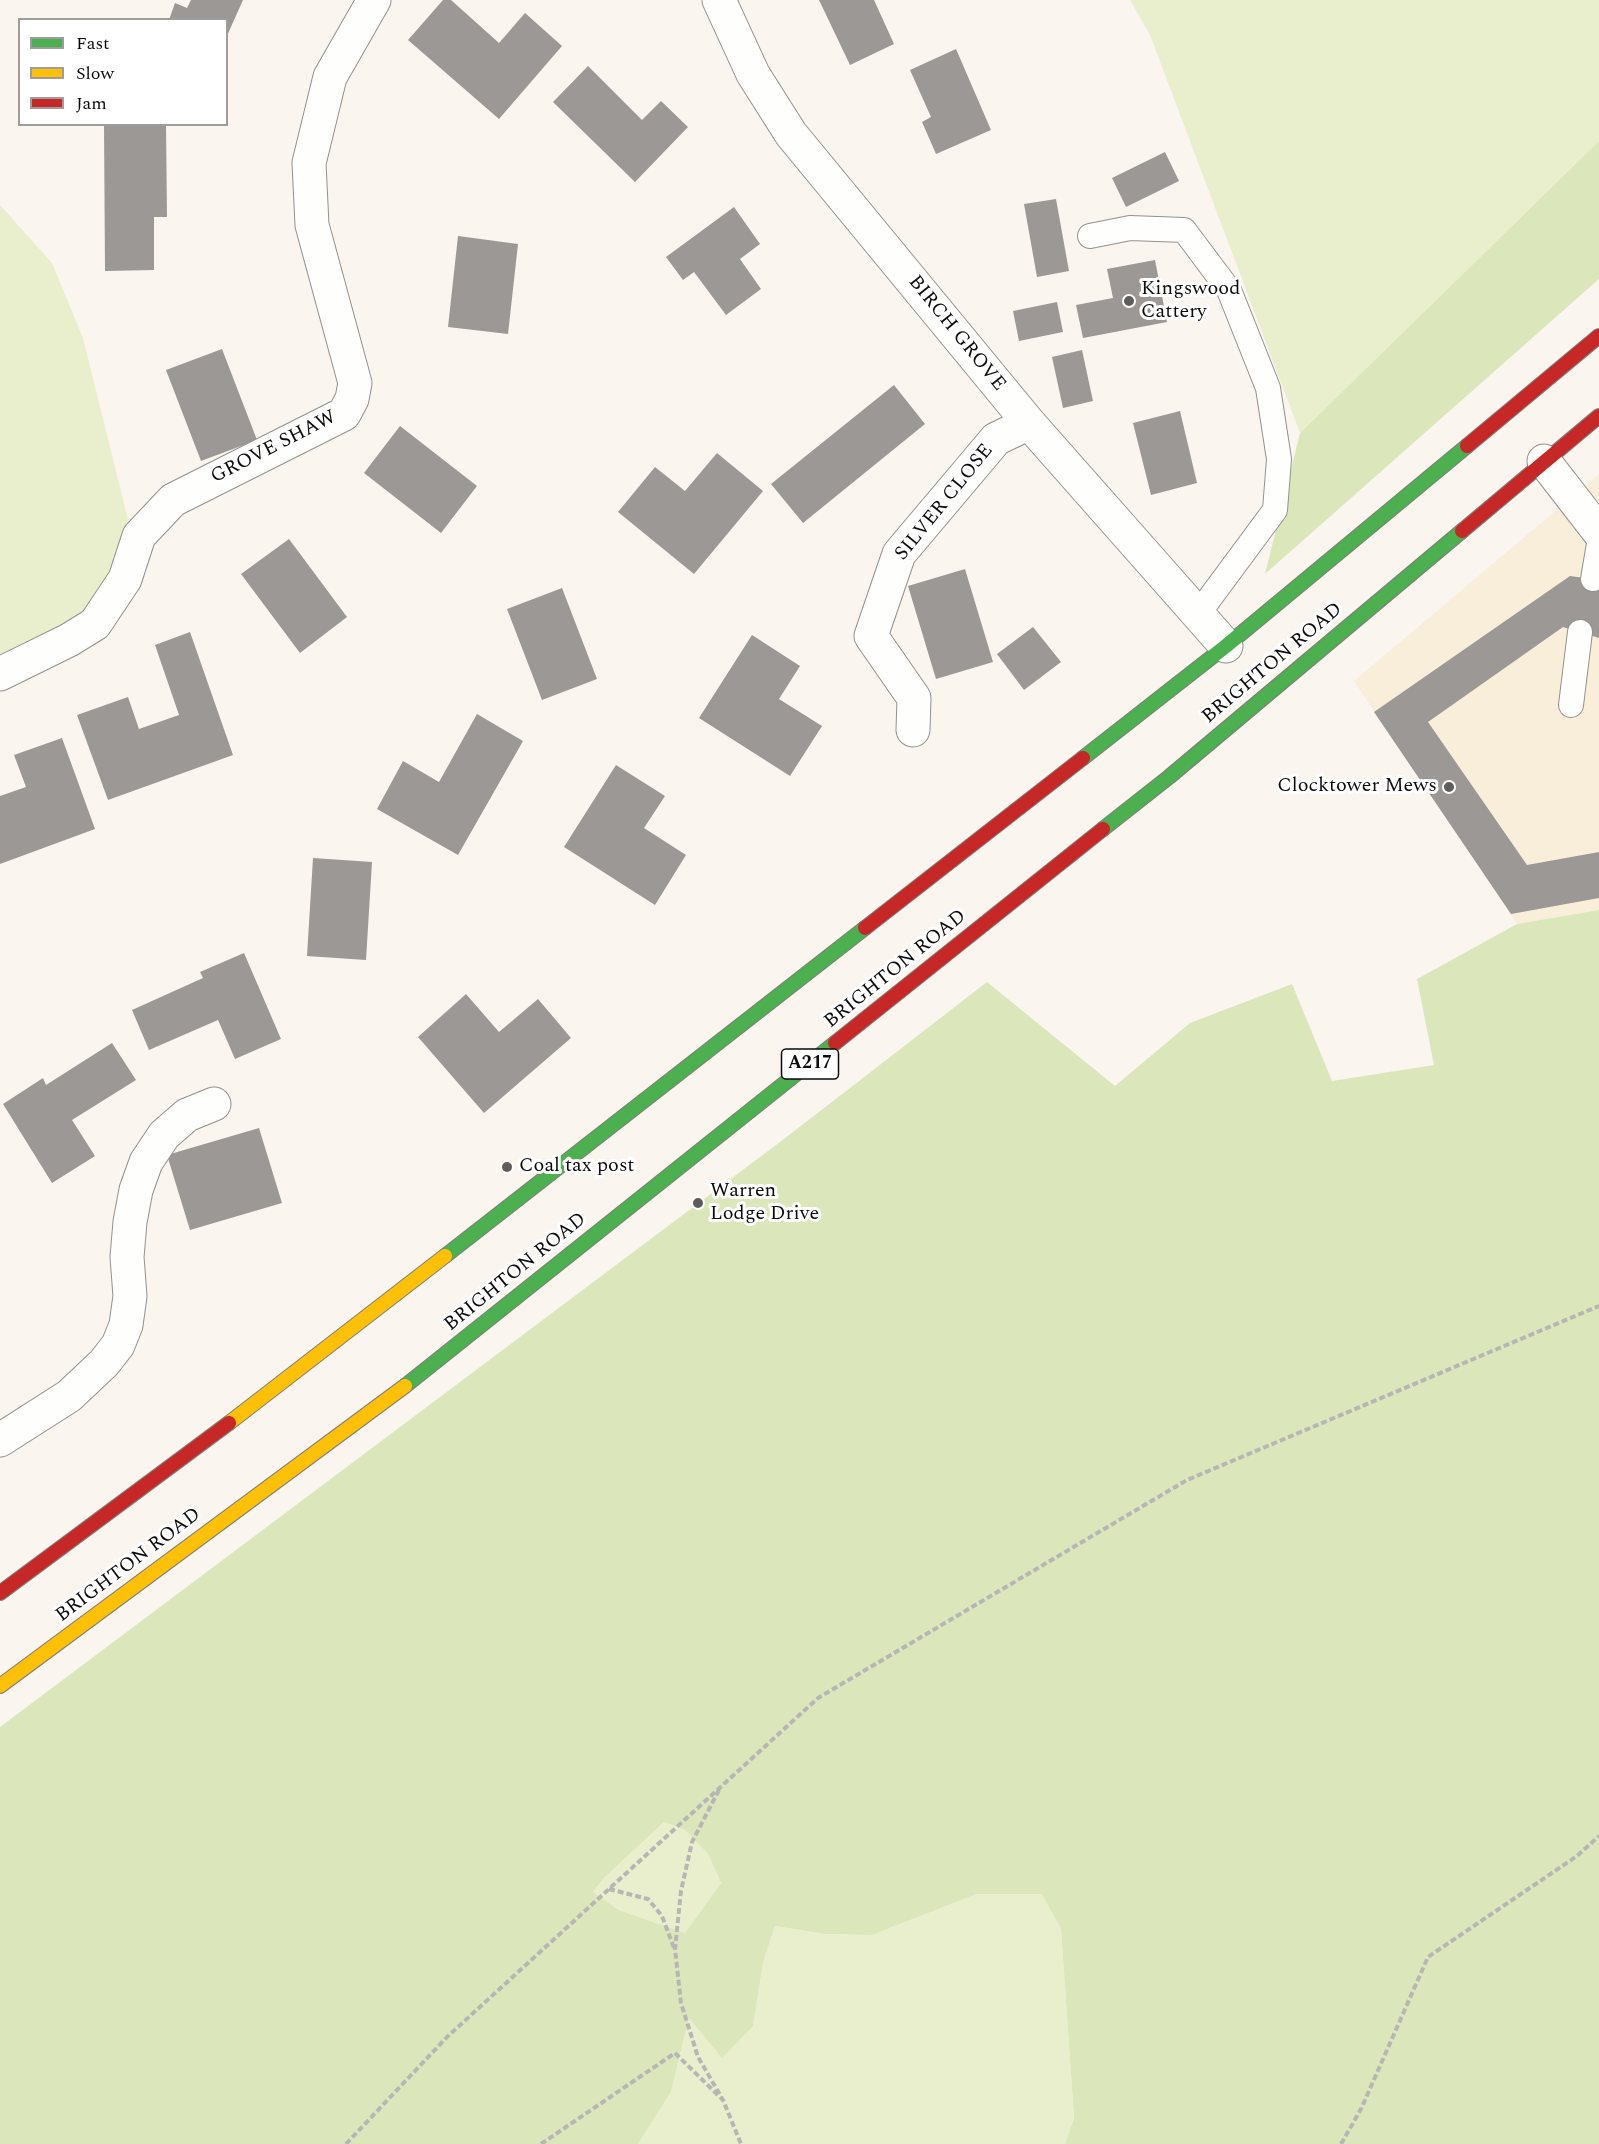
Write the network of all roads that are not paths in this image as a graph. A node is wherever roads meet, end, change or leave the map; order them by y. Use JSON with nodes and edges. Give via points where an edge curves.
{"nodes":[{"id":1,"x":374,"y":0,"type":"edge"},
{"id":2,"x":719,"y":0,"type":"edge"},
{"id":3,"x":1090,"y":236,"type":"dead end"},
{"id":4,"x":1599,"y":336,"type":"edge"},
{"id":5,"x":1599,"y":416,"type":"edge"},
{"id":6,"x":1029,"y":423,"type":"junction"},
{"id":7,"x":1544,"y":461,"type":"junction"},
{"id":8,"x":1599,"y":532,"type":"edge"},
{"id":9,"x":1599,"y":544,"type":"edge"},
{"id":10,"x":1593,"y":579,"type":"dead end"},
{"id":11,"x":1198,"y":614,"type":"junction"},
{"id":12,"x":1580,"y":632,"type":"dead end"},
{"id":13,"x":1226,"y":646,"type":"junction"},
{"id":14,"x":0,"y":674,"type":"edge"},
{"id":15,"x":1571,"y":705,"type":"dead end"},
{"id":16,"x":913,"y":730,"type":"dead end"},
{"id":17,"x":214,"y":1104,"type":"dead end"},
{"id":18,"x":0,"y":1440,"type":"edge"},
{"id":19,"x":0,"y":1593,"type":"edge"},
{"id":20,"x":0,"y":1686,"type":"edge"}],
"edges":[{"from":1,"to":14,"type":"street","name":"GROVE SHAW","via":[[330,77],[309,163],[312,225],[355,382],[344,414],[173,500],[140,536],[125,579],[95,624]]},
{"from":2,"to":6,"type":"street","name":"BIRCH GROVE","via":[[753,74],[791,134]]},
{"from":3,"to":11,"type":"lane","via":[[1130,228],[1184,230],[1229,290],[1268,388],[1279,459],[1275,510]]},
{"from":4,"to":13,"type":"highway"},
{"from":5,"to":7,"type":"highway","name":"BRIGHTON ROAD","number":"A217"},
{"from":6,"to":11,"type":"street","name":"BIRCH GROVE"},
{"from":6,"to":16,"type":"street","name":"SILVER CLOSE","via":[[996,439],[899,554],[871,636],[914,698]]},
{"from":7,"to":8,"type":"street"},
{"from":7,"to":20,"type":"highway","name":"BRIGHTON ROAD","number":"A217","via":[[1169,777],[410,1383]]},
{"from":9,"to":10,"type":"lane"},
{"from":11,"to":13,"type":"street","name":"BIRCH GROVE"},
{"from":12,"to":15,"type":"lane"},
{"from":13,"to":19,"type":"highway","via":[[289,1378]]},
{"from":17,"to":18,"type":"street","via":[[187,1115],[164,1135],[146,1162],[130,1222],[130,1296],[126,1325],[118,1345],[69,1396]]}]}
